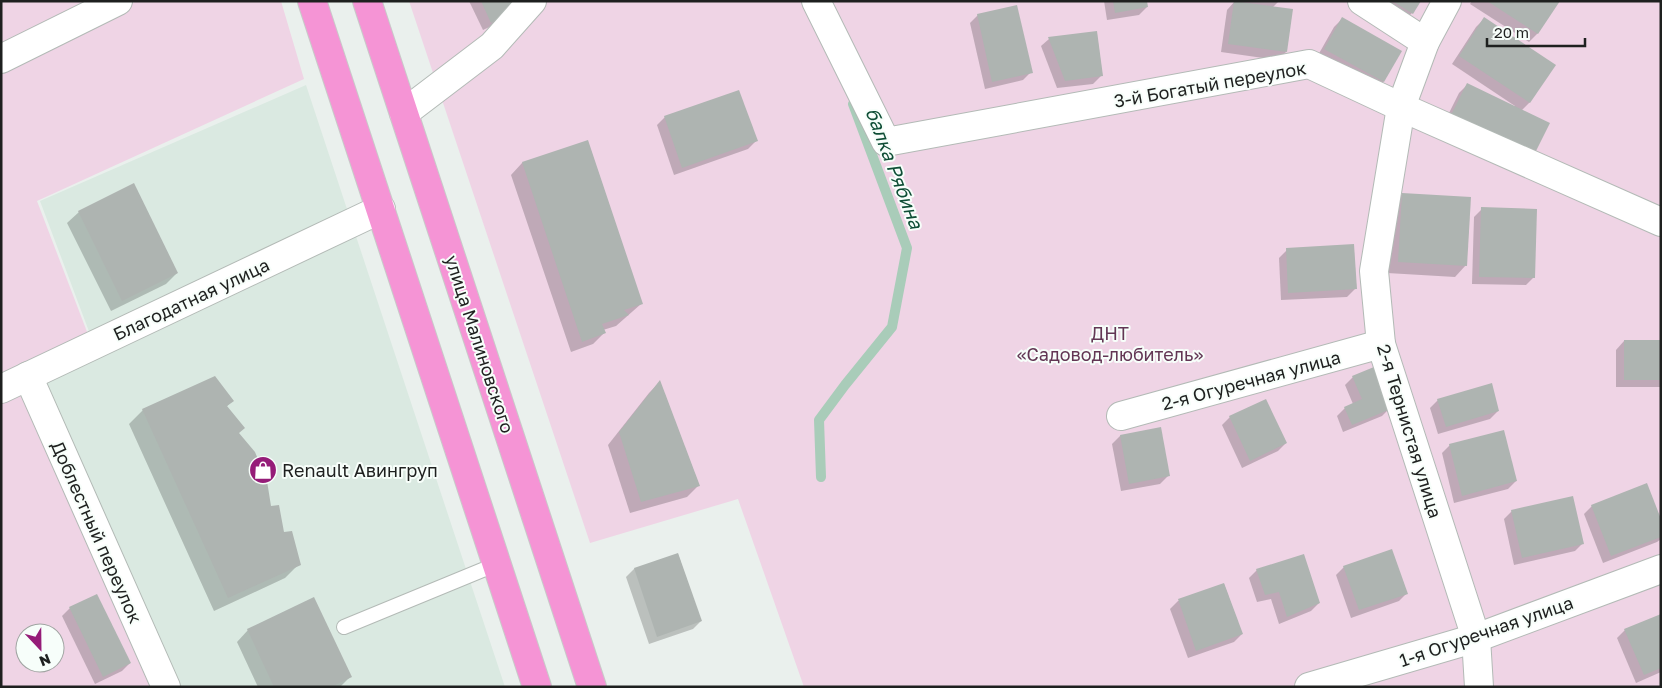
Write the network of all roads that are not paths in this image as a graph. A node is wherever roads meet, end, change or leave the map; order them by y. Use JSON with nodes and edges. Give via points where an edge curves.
{"nodes":[{"id":1,"x":118,"y":1,"type":"edge"},
{"id":2,"x":312,"y":1,"type":"edge"},
{"id":3,"x":367,"y":1,"type":"edge"},
{"id":4,"x":532,"y":1,"type":"edge"},
{"id":5,"x":816,"y":1,"type":"edge"},
{"id":6,"x":1362,"y":1,"type":"edge"},
{"id":7,"x":1446,"y":1,"type":"edge"},
{"id":8,"x":1425,"y":42,"type":"junction"},
{"id":9,"x":1,"y":59,"type":"edge"},
{"id":10,"x":1401,"y":107,"type":"junction"},
{"id":11,"x":404,"y":113,"type":"junction"},
{"id":12,"x":381,"y":209,"type":"junction"},
{"id":13,"x":1661,"y":222,"type":"edge"},
{"id":14,"x":1381,"y":344,"type":"junction"},
{"id":15,"x":28,"y":376,"type":"junction"},
{"id":16,"x":1,"y":389,"type":"edge"},
{"id":17,"x":1121,"y":416,"type":"dead end"},
{"id":18,"x":497,"y":564,"type":"junction"},
{"id":19,"x":1661,"y":569,"type":"edge"},
{"id":20,"x":344,"y":627,"type":"dead end"},
{"id":21,"x":1476,"y":638,"type":"junction"},
{"id":22,"x":166,"y":687,"type":"edge"},
{"id":23,"x":537,"y":687,"type":"edge"},
{"id":24,"x":592,"y":687,"type":"edge"},
{"id":25,"x":1309,"y":687,"type":"edge"},
{"id":26,"x":1479,"y":687,"type":"edge"}],
"edges":[{"from":1,"to":9,"type":"street"},
{"from":2,"to":12,"type":"highway"},
{"from":3,"to":11,"type":"highway","name":"улица Малиновского"},
{"from":4,"to":11,"type":"street","via":[[492,46]]},
{"from":5,"to":10,"type":"street","name":"3-й Богатый переулок","via":[[886,142],[1309,64]]},
{"from":6,"to":8,"type":"street"},
{"from":7,"to":8,"type":"street","name":"2-я Тернистая улица"},
{"from":8,"to":10,"type":"street","name":"2-я Тернистая улица"},
{"from":10,"to":13,"type":"street","name":"3-й Богатый переулок"},
{"from":10,"to":14,"type":"street","name":"2-я Тернистая улица","via":[[1374,271]]},
{"from":11,"to":24,"type":"highway","name":"улица Малиновского"},
{"from":12,"to":15,"type":"street","name":"Благодатная улица"},
{"from":12,"to":18,"type":"highway"},
{"from":14,"to":17,"type":"street","name":"2-я Огуречная улица"},
{"from":14,"to":21,"type":"street","name":"2-я Тернистая улица"},
{"from":15,"to":16,"type":"street","name":"Благодатная улица"},
{"from":15,"to":22,"type":"street","name":"Доблестный переулок"},
{"from":18,"to":20,"type":"lane"},
{"from":18,"to":23,"type":"highway"},
{"from":19,"to":21,"type":"street","name":"1-я Огуречная улица"},
{"from":21,"to":25,"type":"street","name":"1-я Огуречная улица"},
{"from":21,"to":26,"type":"street","name":"2-я Тернистая улица"}]}
